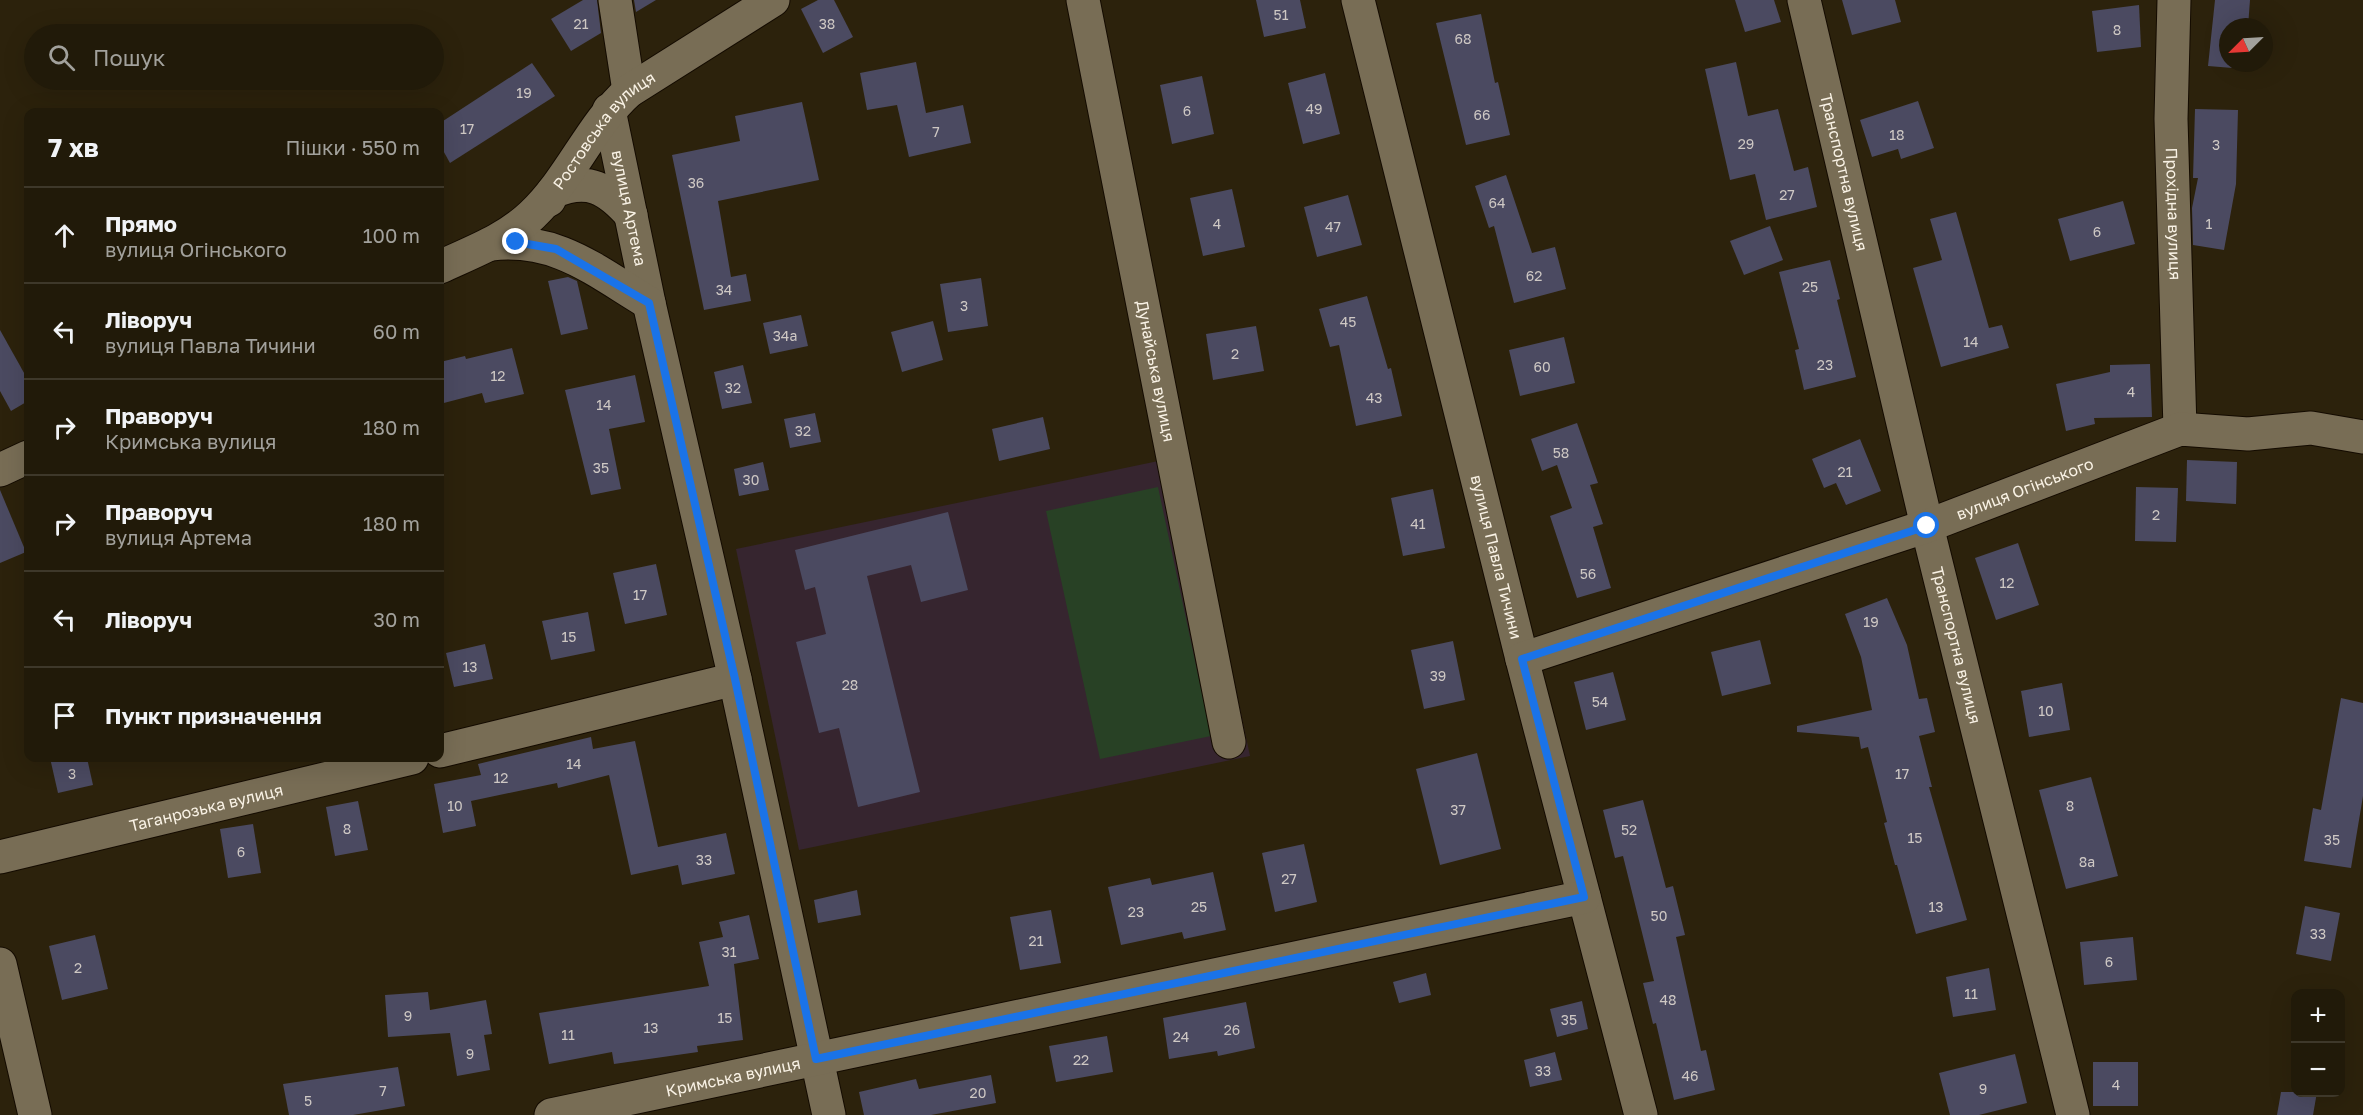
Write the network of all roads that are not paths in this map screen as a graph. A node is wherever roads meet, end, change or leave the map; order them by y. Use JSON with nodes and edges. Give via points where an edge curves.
{"nodes":[{"id":1,"x":615,"y":0,"type":"edge"},
{"id":2,"x":773,"y":0,"type":"edge"},
{"id":3,"x":1083,"y":0,"type":"edge"},
{"id":4,"x":1358,"y":0,"type":"edge"},
{"id":5,"x":1804,"y":0,"type":"edge"},
{"id":6,"x":2174,"y":0,"type":"edge"},
{"id":7,"x":619,"y":100,"type":"junction"},
{"id":8,"x":553,"y":192,"type":"junction"},
{"id":9,"x":631,"y":215,"type":"junction"},
{"id":10,"x":491,"y":244,"type":"junction"},
{"id":11,"x":556,"y":249,"type":"junction"},
{"id":12,"x":444,"y":265,"type":"edge"},
{"id":13,"x":649,"y":303,"type":"junction"},
{"id":14,"x":2180,"y":429,"type":"junction"},
{"id":15,"x":2363,"y":437,"type":"edge"},
{"id":16,"x":24,"y":459,"type":"edge"},
{"id":17,"x":0,"y":470,"type":"edge"},
{"id":18,"x":1927,"y":526,"type":"junction"},
{"id":19,"x":1522,"y":659,"type":"junction"},
{"id":20,"x":735,"y":679,"type":"junction"},
{"id":21,"x":1229,"y":742,"type":"dead end"},
{"id":22,"x":444,"y":750,"type":"edge"},
{"id":23,"x":395,"y":762,"type":"edge"},
{"id":24,"x":0,"y":857,"type":"edge"},
{"id":25,"x":1584,"y":897,"type":"junction"},
{"id":26,"x":0,"y":964,"type":"edge"},
{"id":27,"x":816,"y":1059,"type":"junction"},
{"id":28,"x":35,"y":1115,"type":"edge"},
{"id":29,"x":551,"y":1115,"type":"edge"},
{"id":30,"x":829,"y":1115,"type":"edge"},
{"id":31,"x":1641,"y":1115,"type":"edge"},
{"id":32,"x":2073,"y":1115,"type":"edge"}],
"edges":[{"from":1,"to":7,"type":"street","name":"вулиця Артема"},
{"from":2,"to":7,"type":"street","name":"Ростовська вулиця"},
{"from":3,"to":21,"type":"street","name":"Дунайська вулиця"},
{"from":4,"to":19,"type":"street","name":"вулиця Павла Тичини"},
{"from":5,"to":18,"type":"street","name":"Транспортна вулиця"},
{"from":6,"to":14,"type":"street","name":"Прохідна вулиця","via":[[2171,119]]},
{"from":7,"to":8,"type":"street","name":"Ростовська вулиця"},
{"from":7,"to":9,"type":"street","name":"вулиця Артема"},
{"from":8,"to":9,"type":"street","via":[[570,184],[586,184],[602,189]]},
{"from":8,"to":10,"type":"street","name":"Ростовська вулиця","via":[[526,221]]},
{"from":8,"to":11,"type":"street","via":[[543,221]]},
{"from":9,"to":13,"type":"street","name":"вулиця Артема"},
{"from":10,"to":11,"type":"street","via":[[516,242]]},
{"from":10,"to":12,"type":"street","name":"Ростовська вулиця"},
{"from":11,"to":13,"type":"street"},
{"from":13,"to":20,"type":"street","name":"вулиця Артема"},
{"from":14,"to":15,"type":"street","name":"вулиця Огінського","via":[[2248,434],[2311,428]]},
{"from":14,"to":18,"type":"street","name":"вулиця Огінського"},
{"from":16,"to":17,"type":"street"},
{"from":18,"to":19,"type":"street","name":"вулиця Огінського"},
{"from":18,"to":32,"type":"street","name":"Транспортна вулиця"},
{"from":19,"to":25,"type":"street","name":"вулиця Павла Тичини"},
{"from":20,"to":22,"type":"street"},
{"from":20,"to":27,"type":"street","name":"вулиця Артема"},
{"from":23,"to":24,"type":"street","name":"Таганрозька вулиця"},
{"from":25,"to":27,"type":"street","name":"Кримська вулиця"},
{"from":25,"to":31,"type":"street","name":"вулиця Павла Тичини"},
{"from":26,"to":28,"type":"street"},
{"from":27,"to":29,"type":"street","name":"Кримська вулиця"},
{"from":27,"to":30,"type":"street","name":"вулиця Артема"}]}
